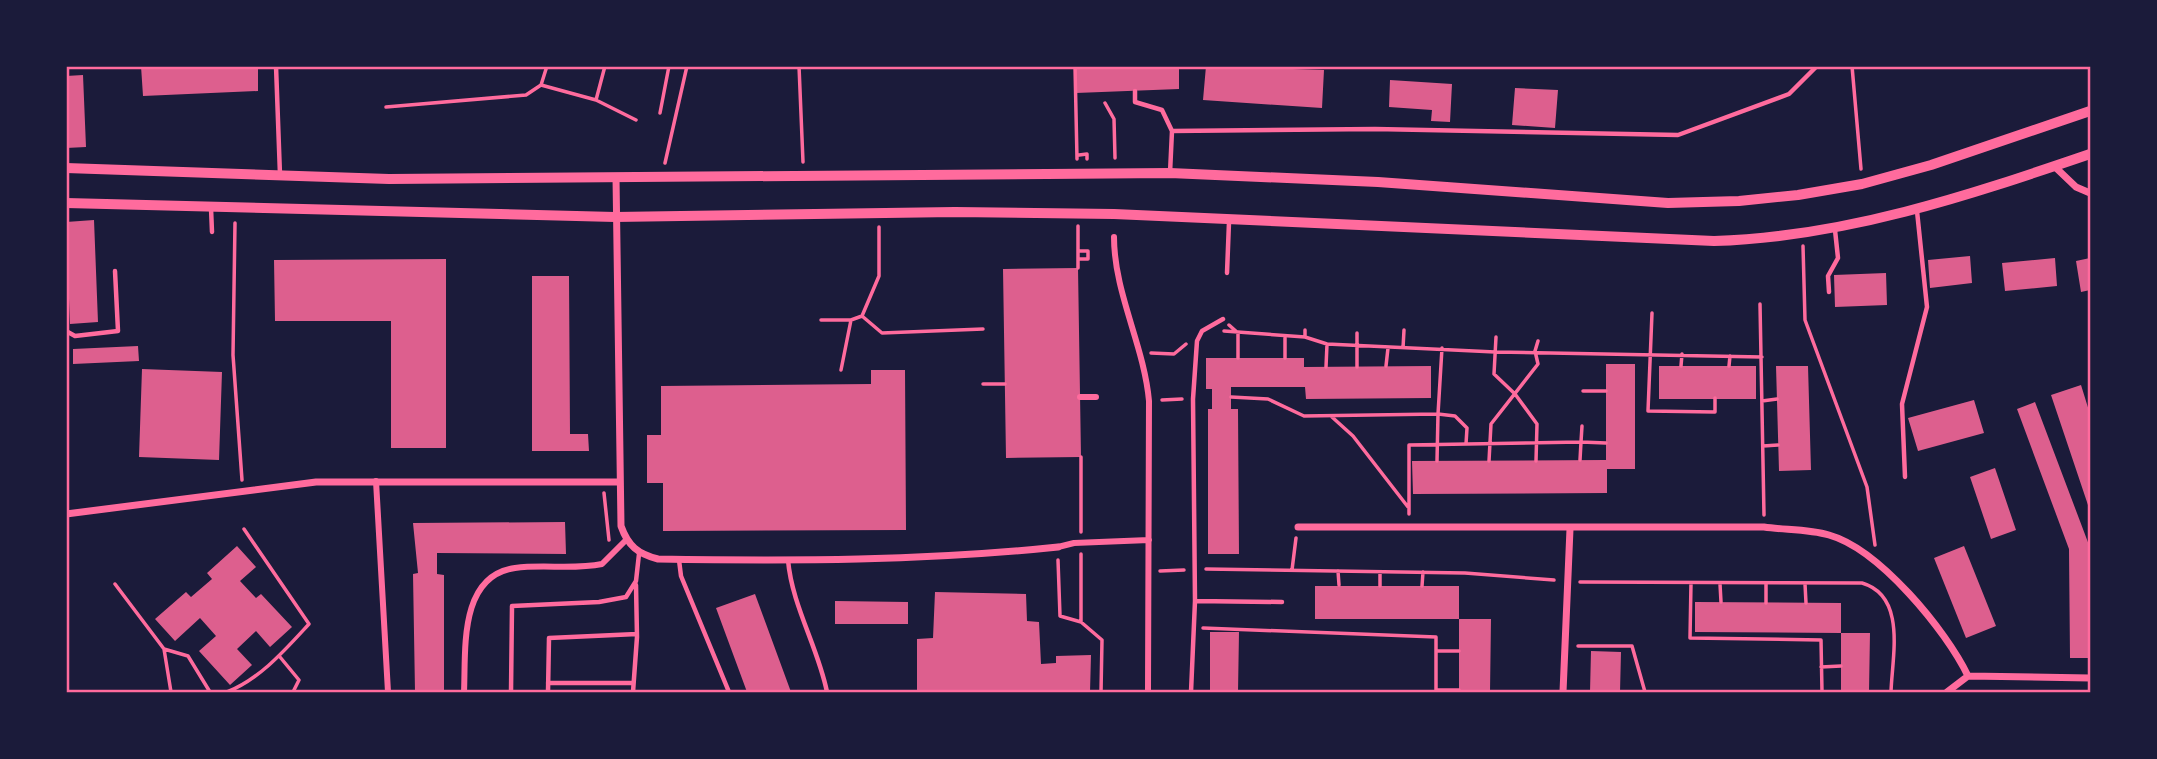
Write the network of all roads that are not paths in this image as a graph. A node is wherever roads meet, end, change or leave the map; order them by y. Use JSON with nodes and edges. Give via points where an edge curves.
{"nodes":[{"id":1,"x":275,"y":66,"type":"edge"},
{"id":2,"x":1817,"y":66,"type":"edge"},
{"id":3,"x":1135,"y":91,"type":"dead end"},
{"id":4,"x":2091,"y":111,"type":"edge"},
{"id":5,"x":1171,"y":131,"type":"junction"},
{"id":6,"x":2091,"y":154,"type":"edge"},
{"id":7,"x":2054,"y":166,"type":"junction"},
{"id":8,"x":66,"y":168,"type":"edge"},
{"id":9,"x":1170,"y":173,"type":"junction"},
{"id":10,"x":281,"y":176,"type":"junction"},
{"id":11,"x":616,"y":177,"type":"junction"},
{"id":12,"x":2091,"y":193,"type":"edge"},
{"id":13,"x":66,"y":203,"type":"edge"},
{"id":14,"x":211,"y":207,"type":"junction"},
{"id":15,"x":1917,"y":211,"type":"junction"},
{"id":16,"x":1229,"y":217,"type":"junction"},
{"id":17,"x":615,"y":218,"type":"junction"},
{"id":18,"x":1834,"y":229,"type":"junction"},
{"id":19,"x":212,"y":232,"type":"dead end"},
{"id":20,"x":1114,"y":237,"type":"dead end"},
{"id":21,"x":115,"y":271,"type":"dead end"},
{"id":22,"x":1227,"y":273,"type":"dead end"},
{"id":23,"x":1829,"y":292,"type":"dead end"},
{"id":24,"x":1223,"y":318,"type":"road end"},
{"id":25,"x":66,"y":331,"type":"edge"},
{"id":26,"x":1080,"y":397,"type":"dead end"},
{"id":27,"x":1096,"y":397,"type":"dead end"},
{"id":28,"x":1905,"y":477,"type":"dead end"},
{"id":29,"x":376,"y":481,"type":"junction"},
{"id":30,"x":618,"y":482,"type":"junction"},
{"id":31,"x":66,"y":514,"type":"edge"},
{"id":32,"x":1298,"y":527,"type":"road end"},
{"id":33,"x":1570,"y":529,"type":"junction"},
{"id":34,"x":626,"y":540,"type":"junction"},
{"id":35,"x":1149,"y":540,"type":"junction"},
{"id":36,"x":1058,"y":547,"type":"joint"},
{"id":37,"x":639,"y":554,"type":"junction"},
{"id":38,"x":788,"y":558,"type":"junction"},
{"id":39,"x":678,"y":560,"type":"junction"},
{"id":40,"x":636,"y":581,"type":"junction"},
{"id":41,"x":1195,"y":601,"type":"junction"},
{"id":42,"x":1282,"y":602,"type":"dead end"},
{"id":43,"x":637,"y":634,"type":"junction"},
{"id":44,"x":1968,"y":676,"type":"junction"},
{"id":45,"x":2091,"y":678,"type":"edge"},
{"id":46,"x":548,"y":683,"type":"junction"},
{"id":47,"x":633,"y":683,"type":"junction"},
{"id":48,"x":388,"y":692,"type":"edge"},
{"id":49,"x":464,"y":692,"type":"edge"},
{"id":50,"x":511,"y":692,"type":"edge"},
{"id":51,"x":548,"y":692,"type":"edge"},
{"id":52,"x":633,"y":692,"type":"edge"},
{"id":53,"x":729,"y":692,"type":"edge"},
{"id":54,"x":827,"y":692,"type":"edge"},
{"id":55,"x":1148,"y":692,"type":"edge"},
{"id":56,"x":1191,"y":692,"type":"edge"},
{"id":57,"x":1563,"y":692,"type":"edge"},
{"id":58,"x":1947,"y":692,"type":"edge"}],
"edges":[{"from":1,"to":10,"type":"lane"},
{"from":2,"to":5,"type":"lane","via":[[1789,93],[1678,135],[1375,129]]},
{"from":3,"to":5,"type":"lane","via":[[1135,102],[1162,110]]},
{"from":4,"to":9,"type":"street","via":[[1931,165],[1798,195],[1668,202]]},
{"from":5,"to":9,"type":"lane"},
{"from":6,"to":7,"type":"street"},
{"from":7,"to":12,"type":"street","via":[[2076,187]]},
{"from":7,"to":15,"type":"street"},
{"from":8,"to":10,"type":"street"},
{"from":9,"to":11,"type":"street"},
{"from":10,"to":11,"type":"street"},
{"from":11,"to":17,"type":"street"},
{"from":13,"to":14,"type":"street"},
{"from":14,"to":17,"type":"street"},
{"from":14,"to":19,"type":"lane"},
{"from":15,"to":18,"type":"street"},
{"from":15,"to":28,"type":"lane","via":[[1927,307],[1902,404]]},
{"from":16,"to":17,"type":"street","via":[[879,213]]},
{"from":16,"to":18,"type":"street","via":[[1671,241],[1756,239]]},
{"from":16,"to":22,"type":"lane"},
{"from":17,"to":30,"type":"street"},
{"from":18,"to":23,"type":"lane","via":[[1838,258],[1828,276]]},
{"from":20,"to":35,"type":"street","via":[[1116,267],[1142,354],[1149,401]]},
{"from":21,"to":25,"type":"lane","via":[[117,331],[75,336]]},
{"from":24,"to":41,"type":"lane","via":[[1202,331],[1197,341],[1193,399]]},
{"from":26,"to":27,"type":"street"},
{"from":29,"to":30,"type":"street"},
{"from":29,"to":31,"type":"street","via":[[316,482]]},
{"from":29,"to":48,"type":"street"},
{"from":30,"to":34,"type":"street"},
{"from":32,"to":33,"type":"street"},
{"from":33,"to":44,"type":"street","via":[[1764,527],[1828,534],[1877,561],[1942,632]]},
{"from":33,"to":57,"type":"street"},
{"from":34,"to":37,"type":"street"},
{"from":34,"to":49,"type":"street","via":[[602,564],[512,568],[486,584],[470,612]]},
{"from":35,"to":36,"type":"street"},
{"from":35,"to":55,"type":"street"},
{"from":36,"to":38,"type":"street","via":[[983,555]]},
{"from":37,"to":39,"type":"street"},
{"from":37,"to":40,"type":"lane"},
{"from":38,"to":39,"type":"street"},
{"from":38,"to":54,"type":"lane","via":[[790,584]]},
{"from":39,"to":53,"type":"lane"},
{"from":40,"to":43,"type":"lane"},
{"from":40,"to":50,"type":"lane","via":[[626,597],[612,601],[513,606]]},
{"from":41,"to":42,"type":"lane"},
{"from":41,"to":56,"type":"lane"},
{"from":43,"to":46,"type":"lane","via":[[549,638]]},
{"from":43,"to":47,"type":"lane"},
{"from":44,"to":45,"type":"street"},
{"from":44,"to":58,"type":"street"},
{"from":46,"to":47,"type":"lane"},
{"from":46,"to":51,"type":"lane"},
{"from":47,"to":52,"type":"lane"}]}
